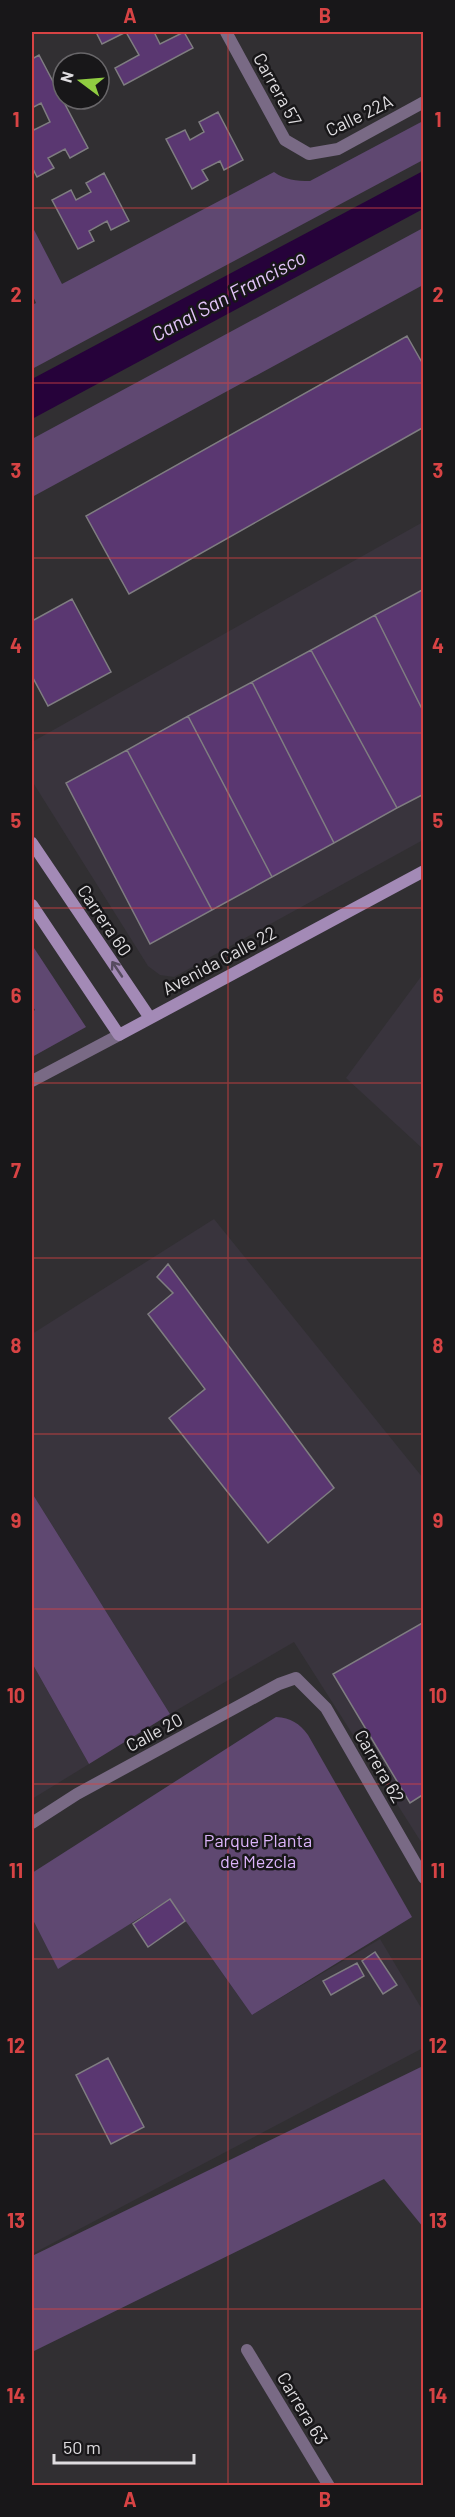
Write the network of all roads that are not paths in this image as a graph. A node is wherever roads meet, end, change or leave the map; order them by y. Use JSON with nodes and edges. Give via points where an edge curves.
{"nodes":[{"id":1,"x":226,"y":32,"type":"edge"},
{"id":2,"x":423,"y":102,"type":"edge"},
{"id":3,"x":309,"y":154,"type":"joint"},
{"id":4,"x":32,"y":843,"type":"edge"},
{"id":5,"x":423,"y":871,"type":"edge"},
{"id":6,"x":32,"y":905,"type":"edge"},
{"id":7,"x":150,"y":1018,"type":"junction"},
{"id":8,"x":119,"y":1035,"type":"junction"},
{"id":9,"x":32,"y":1081,"type":"edge"},
{"id":10,"x":296,"y":1678,"type":"joint"},
{"id":11,"x":32,"y":1823,"type":"edge"},
{"id":12,"x":423,"y":1878,"type":"edge"},
{"id":13,"x":247,"y":2350,"type":"dead end"},
{"id":14,"x":329,"y":2486,"type":"edge"}],
"edges":[{"from":1,"to":3,"type":"street","name":"Carrera 57","via":[[285,140]]},
{"from":2,"to":3,"type":"street","name":"Calle 22A","via":[[338,149]]},
{"from":7,"to":4,"type":"street","name":"Carrera 60","one_way":true},
{"from":5,"to":7,"type":"street","name":"Avenida Calle 22"},
{"from":6,"to":8,"type":"street"},
{"from":7,"to":8,"type":"street","name":"Avenida Calle 22"},
{"from":8,"to":9,"type":"street","name":"Avenida Calle 22"},
{"from":10,"to":11,"type":"street","name":"Calle 20","via":[[77,1794]]},
{"from":10,"to":12,"type":"street","name":"Carrera 62","via":[[326,1708]]},
{"from":13,"to":14,"type":"street","name":"Carrera 63"}]}
